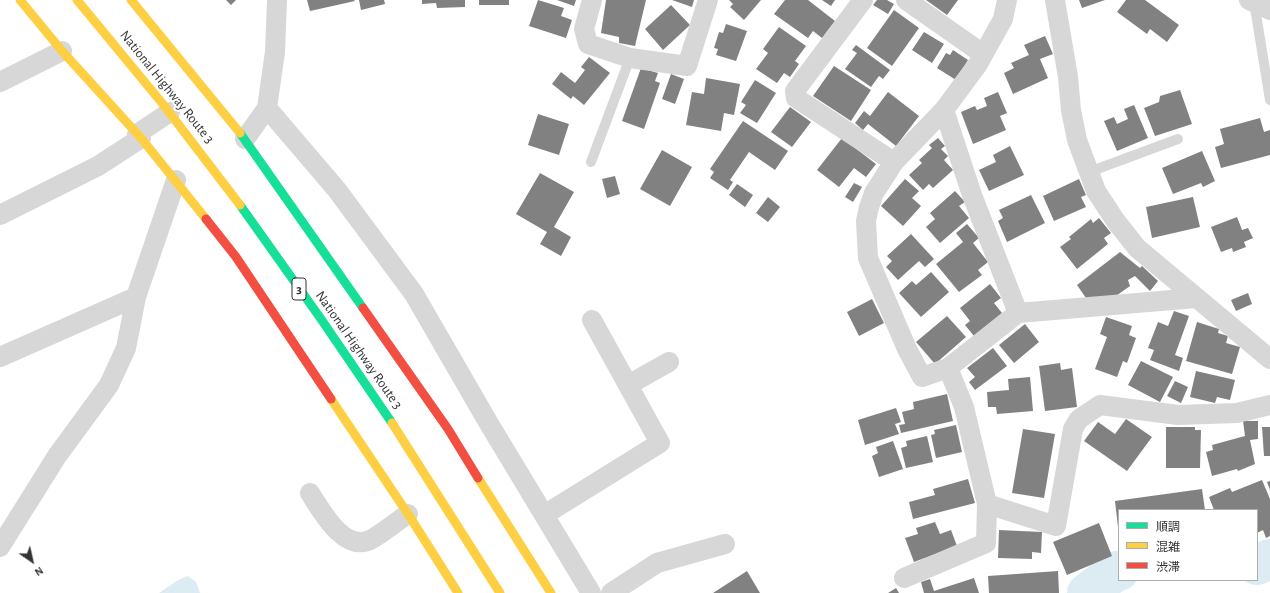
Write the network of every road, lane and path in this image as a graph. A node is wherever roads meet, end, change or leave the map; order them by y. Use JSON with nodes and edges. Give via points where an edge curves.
{"nodes":[{"id":1,"x":20,"y":0,"type":"edge"},
{"id":2,"x":77,"y":0,"type":"edge"},
{"id":3,"x":131,"y":0,"type":"edge"},
{"id":4,"x":277,"y":0,"type":"edge"},
{"id":5,"x":592,"y":0,"type":"edge"},
{"id":6,"x":708,"y":0,"type":"edge"},
{"id":7,"x":863,"y":0,"type":"edge"},
{"id":8,"x":906,"y":0,"type":"edge"},
{"id":9,"x":1007,"y":0,"type":"edge"},
{"id":10,"x":1055,"y":0,"type":"edge"},
{"id":11,"x":1258,"y":4,"type":"edge"},
{"id":12,"x":62,"y":51,"type":"junction"},
{"id":13,"x":984,"y":54,"type":"junction"},
{"id":14,"x":630,"y":58,"type":"junction"},
{"id":15,"x":0,"y":82,"type":"edge"},
{"id":16,"x":1270,"y":100,"type":"edge"},
{"id":17,"x":267,"y":108,"type":"junction"},
{"id":18,"x":944,"y":110,"type":"junction"},
{"id":19,"x":170,"y":112,"type":"junction"},
{"id":20,"x":139,"y":136,"type":"junction"},
{"id":21,"x":245,"y":139,"type":"junction"},
{"id":22,"x":1178,"y":139,"type":"dead end"},
{"id":23,"x":590,"y":162,"type":"dead end"},
{"id":24,"x":894,"y":162,"type":"junction"},
{"id":25,"x":1089,"y":172,"type":"junction"},
{"id":26,"x":176,"y":180,"type":"junction"},
{"id":27,"x":0,"y":215,"type":"edge"},
{"id":28,"x":136,"y":297,"type":"junction"},
{"id":29,"x":1196,"y":298,"type":"junction"},
{"id":30,"x":1018,"y":312,"type":"junction"},
{"id":31,"x":592,"y":320,"type":"dead end"},
{"id":32,"x":0,"y":357,"type":"edge"},
{"id":33,"x":1270,"y":359,"type":"edge"},
{"id":34,"x":669,"y":362,"type":"dead end"},
{"id":35,"x":948,"y":368,"type":"junction"},
{"id":36,"x":628,"y":385,"type":"junction"},
{"id":37,"x":1270,"y":405,"type":"edge"},
{"id":38,"x":310,"y":494,"type":"dead end"},
{"id":39,"x":987,"y":504,"type":"junction"},
{"id":40,"x":408,"y":514,"type":"junction"},
{"id":41,"x":544,"y":516,"type":"junction"},
{"id":42,"x":725,"y":544,"type":"dead end"},
{"id":43,"x":0,"y":547,"type":"edge"},
{"id":44,"x":904,"y":578,"type":"dead end"},
{"id":45,"x":458,"y":593,"type":"edge"},
{"id":46,"x":500,"y":593,"type":"edge"},
{"id":47,"x":551,"y":593,"type":"edge"},
{"id":48,"x":591,"y":593,"type":"edge"},
{"id":49,"x":611,"y":593,"type":"edge"}],
"edges":[{"from":1,"to":12,"type":"main road"},
{"from":2,"to":19,"type":"main road","name":"National Highway Route 3","number":"3"},
{"from":3,"to":21,"type":"main road","name":"National Highway Route 3"},
{"from":4,"to":17,"type":"street","via":[[275,52]]},
{"from":5,"to":14,"type":"street","via":[[584,29],[588,44]]},
{"from":6,"to":14,"type":"street","via":[[687,66]]},
{"from":7,"to":24,"type":"street","via":[[796,91],[796,98]]},
{"from":8,"to":13,"type":"street"},
{"from":9,"to":13,"type":"street","via":[[1003,19]]},
{"from":10,"to":25,"type":"street","via":[[1071,110],[1077,140]]},
{"from":11,"to":16,"type":"lane"},
{"from":12,"to":15,"type":"street"},
{"from":12,"to":20,"type":"main road"},
{"from":13,"to":18,"type":"street"},
{"from":14,"to":23,"type":"lane"},
{"from":17,"to":21,"type":"street"},
{"from":17,"to":41,"type":"street","via":[[337,190],[414,294]]},
{"from":18,"to":24,"type":"street"},
{"from":18,"to":30,"type":"street","via":[[972,195]]},
{"from":19,"to":20,"type":"street"},
{"from":19,"to":46,"type":"main road","name":"National Highway Route 3","number":"3","via":[[316,311],[397,430]]},
{"from":20,"to":26,"type":"main road"},
{"from":20,"to":27,"type":"street","via":[[98,166]]},
{"from":21,"to":47,"type":"main road","name":"National Highway Route 3","via":[[448,429]]},
{"from":22,"to":25,"type":"lane"},
{"from":24,"to":35,"type":"street","via":[[874,192],[869,207],[866,221],[868,258],[906,349],[922,377]]},
{"from":25,"to":29,"type":"street","via":[[1096,191],[1137,248]]},
{"from":26,"to":28,"type":"street"},
{"from":26,"to":40,"type":"main road","via":[[236,257]]},
{"from":28,"to":32,"type":"street"},
{"from":28,"to":43,"type":"street","via":[[126,348],[109,385],[57,456]]},
{"from":29,"to":30,"type":"street"},
{"from":29,"to":33,"type":"street"},
{"from":30,"to":35,"type":"street"},
{"from":31,"to":36,"type":"street"},
{"from":34,"to":36,"type":"street"},
{"from":35,"to":39,"type":"street","via":[[964,407]]},
{"from":36,"to":41,"type":"street","via":[[660,443]]},
{"from":37,"to":39,"type":"street","via":[[1237,413],[1178,415],[1100,405],[1079,419],[1073,429],[1056,526]]},
{"from":38,"to":40,"type":"street","via":[[340,534],[359,543],[371,540]]},
{"from":39,"to":44,"type":"street","via":[[986,542]]},
{"from":40,"to":45,"type":"main road"},
{"from":41,"to":48,"type":"street"},
{"from":42,"to":49,"type":"street","via":[[657,562]]}]}
